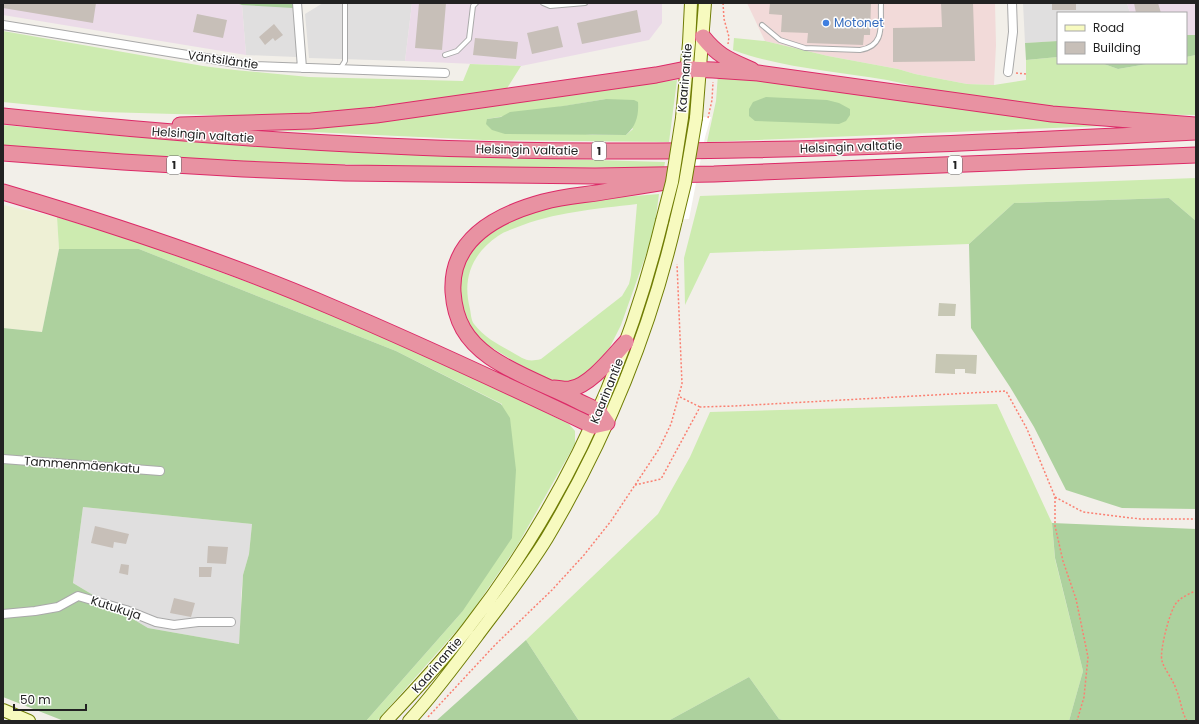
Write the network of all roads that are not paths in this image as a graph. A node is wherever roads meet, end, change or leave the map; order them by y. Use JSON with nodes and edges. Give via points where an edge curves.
{"nodes":[{"id":1,"x":297,"y":3,"type":"edge"},
{"id":2,"x":345,"y":3,"type":"edge"},
{"id":3,"x":476,"y":3,"type":"edge"},
{"id":4,"x":543,"y":3,"type":"edge"},
{"id":5,"x":585,"y":3,"type":"edge"},
{"id":6,"x":691,"y":3,"type":"edge"},
{"id":7,"x":705,"y":3,"type":"edge"},
{"id":8,"x":881,"y":3,"type":"edge"},
{"id":9,"x":1012,"y":3,"type":"edge"},
{"id":10,"x":3,"y":25,"type":"edge"},
{"id":11,"x":762,"y":25,"type":"dead end"},
{"id":12,"x":704,"y":38,"type":"junction"},
{"id":13,"x":445,"y":55,"type":"dead end"},
{"id":14,"x":302,"y":68,"type":"junction"},
{"id":15,"x":686,"y":69,"type":"junction"},
{"id":16,"x":340,"y":70,"type":"junction"},
{"id":17,"x":701,"y":70,"type":"junction"},
{"id":18,"x":1008,"y":72,"type":"dead end"},
{"id":19,"x":445,"y":73,"type":"dead end"},
{"id":20,"x":758,"y":73,"type":"junction"},
{"id":21,"x":3,"y":116,"type":"edge"},
{"id":22,"x":1196,"y":125,"type":"edge"},
{"id":23,"x":108,"y":128,"type":"junction"},
{"id":24,"x":1196,"y":132,"type":"edge"},
{"id":25,"x":3,"y":153,"type":"edge"},
{"id":26,"x":1196,"y":155,"type":"edge"},
{"id":27,"x":714,"y":174,"type":"junction"},
{"id":28,"x":3,"y":192,"type":"edge"},
{"id":29,"x":626,"y":342,"type":"junction"},
{"id":30,"x":553,"y":388,"type":"junction"},
{"id":31,"x":603,"y":417,"type":"junction"},
{"id":32,"x":592,"y":426,"type":"junction"},
{"id":33,"x":3,"y":460,"type":"edge"},
{"id":34,"x":160,"y":471,"type":"dead end"},
{"id":35,"x":3,"y":614,"type":"edge"},
{"id":36,"x":231,"y":622,"type":"dead end"},
{"id":37,"x":3,"y":710,"type":"edge"},
{"id":38,"x":28,"y":721,"type":"edge"},
{"id":39,"x":386,"y":721,"type":"edge"},
{"id":40,"x":409,"y":721,"type":"edge"}],
"edges":[{"from":1,"to":14,"type":"street"},
{"from":2,"to":16,"type":"lane","via":[[344,61]]},
{"from":3,"to":13,"type":"lane","via":[[473,6],[469,39],[457,51]]},
{"from":4,"to":5,"type":"lane","via":[[550,6]]},
{"from":6,"to":15,"type":"main road","name":"Kaarinantie"},
{"from":7,"to":12,"type":"main road","name":"Kaarinantie"},
{"from":8,"to":11,"type":"lane","via":[[880,34],[877,43],[869,49],[805,48],[780,40]]},
{"from":9,"to":18,"type":"street","via":[[1013,32]]},
{"from":10,"to":14,"type":"street","name":"Väntsiläntie","via":[[255,66]]},
{"from":12,"to":17,"type":"main road","name":"Kaarinantie"},
{"from":12,"to":20,"type":"highway","via":[[721,56]]},
{"from":14,"to":16,"type":"street","name":"Väntsiläntie"},
{"from":15,"to":17,"type":"highway"},
{"from":15,"to":23,"type":"highway","via":[[656,76],[376,115],[311,121]]},
{"from":15,"to":29,"type":"main road","name":"Kaarinantie","bridge":true,"via":[[682,118],[672,182],[642,297]]},
{"from":16,"to":19,"type":"street","name":"Väntsiläntie"},
{"from":17,"to":20,"type":"highway"},
{"from":17,"to":31,"type":"main road","name":"Kaarinantie","bridge":true,"via":[[685,183],[667,257],[632,365]]},
{"from":20,"to":22,"type":"highway","via":[[1052,114]]},
{"from":21,"to":23,"type":"highway","name":"Helsingin valtatie","number":"1"},
{"from":23,"to":24,"type":"highway","name":"Helsingin valtatie","number":"1","via":[[346,145],[593,151],[835,148]]},
{"from":25,"to":27,"type":"highway","name":"Helsingin valtatie","number":"1","via":[[139,163],[345,173],[587,176]]},
{"from":26,"to":27,"type":"highway","name":"Helsingin valtatie","number":"1"},
{"from":27,"to":30,"type":"highway","via":[[544,201],[502,216],[480,230],[463,249],[453,284],[461,327],[468,338],[490,357]]},
{"from":28,"to":32,"type":"highway","via":[[179,248],[326,304]]},
{"from":29,"to":30,"type":"highway","via":[[590,378],[570,389]]},
{"from":29,"to":31,"type":"main road","name":"Kaarinantie"},
{"from":30,"to":31,"type":"highway"},
{"from":31,"to":32,"type":"highway"},
{"from":31,"to":40,"type":"main road","name":"Kaarinantie","via":[[577,485],[546,539],[507,598]]},
{"from":32,"to":39,"type":"main road","name":"Kaarinantie","via":[[566,480],[496,591],[468,629]]},
{"from":33,"to":34,"type":"street","name":"Tammenmäenkatu"},
{"from":35,"to":36,"type":"street","name":"Kutukuja","via":[[58,607],[78,596],[156,622],[174,625]]},
{"from":37,"to":38,"type":"main road"}]}
